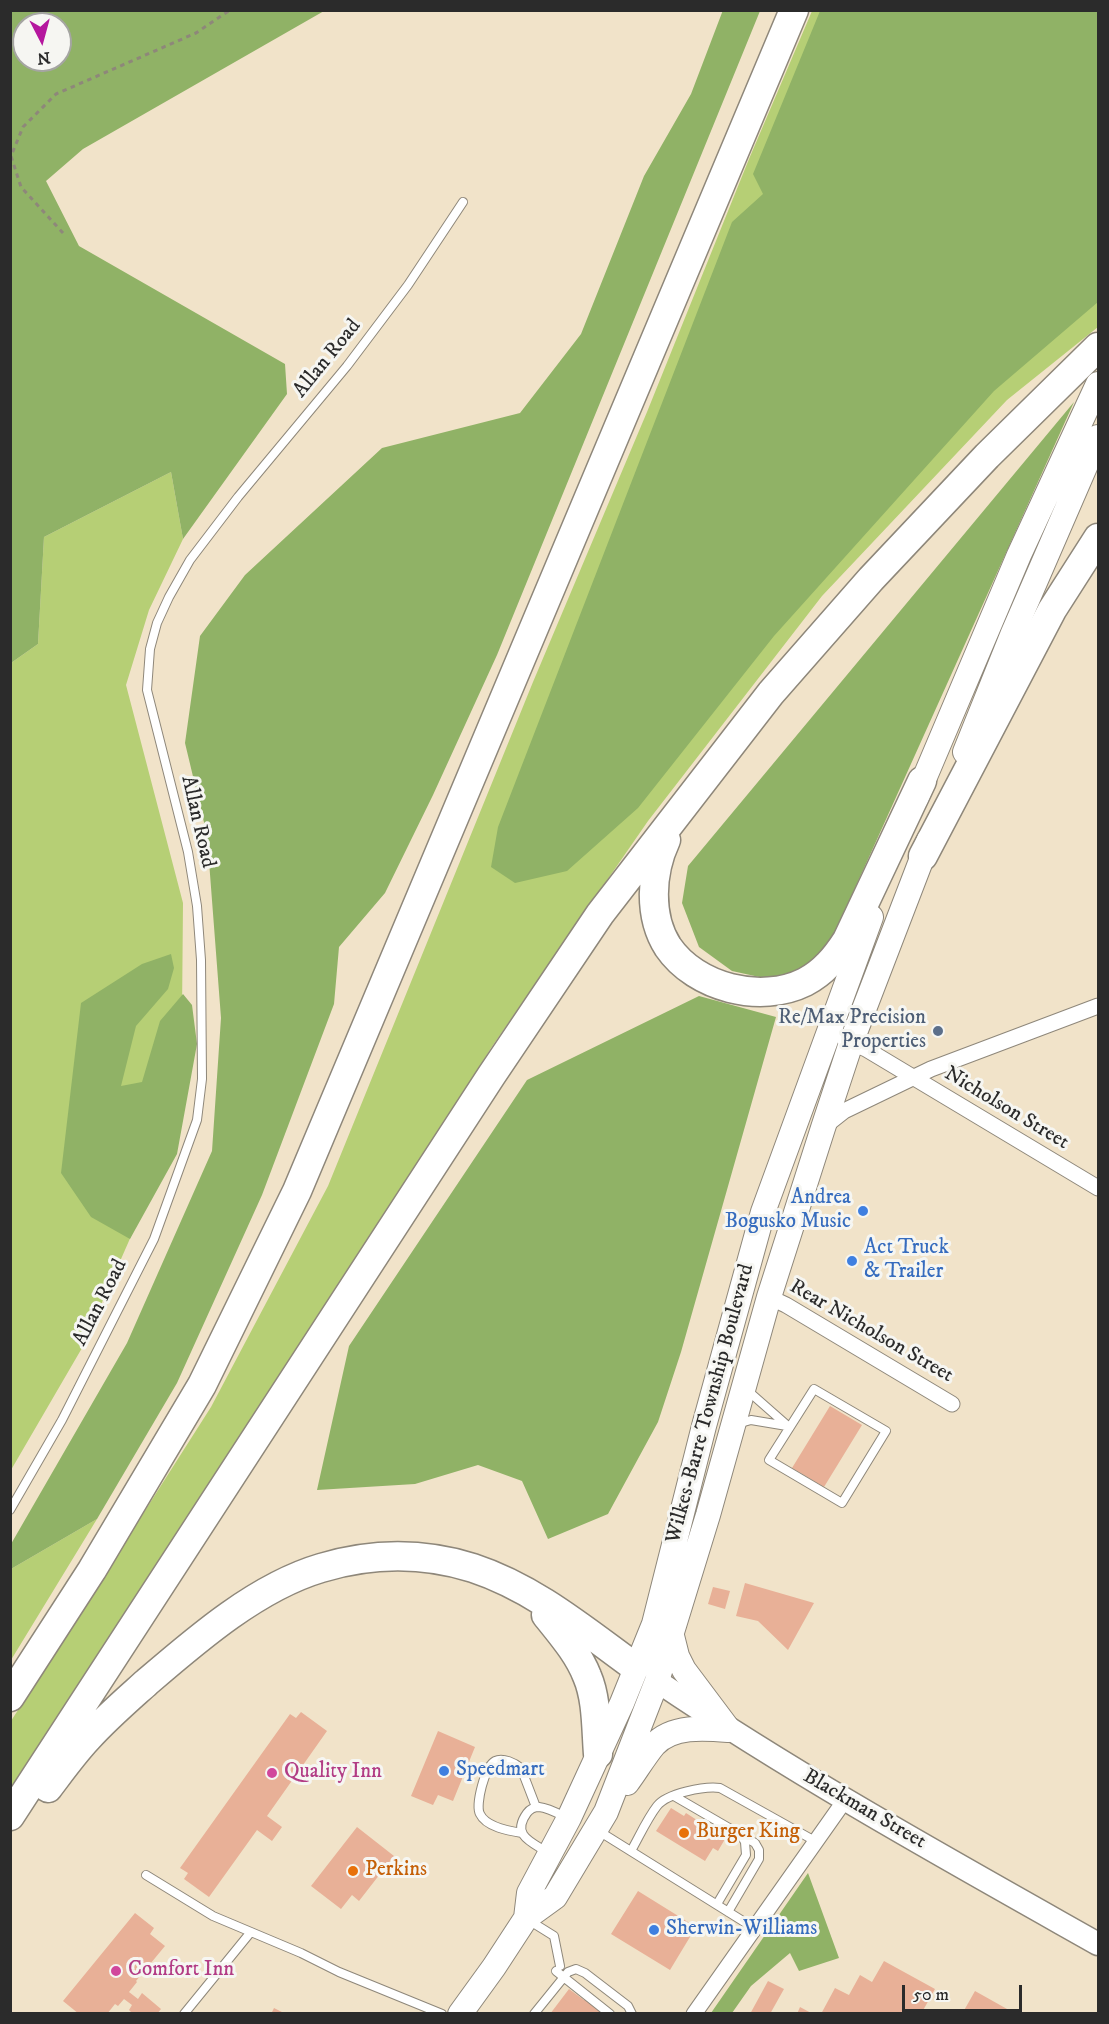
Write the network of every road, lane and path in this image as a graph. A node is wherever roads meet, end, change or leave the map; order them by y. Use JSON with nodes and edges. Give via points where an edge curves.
{"nodes":[{"id":1,"x":230,"y":10,"type":"edge"},
{"id":2,"x":794,"y":10,"type":"edge"},
{"id":3,"x":463,"y":202,"type":"dead end"},
{"id":4,"x":63,"y":232,"type":"dead end"},
{"id":5,"x":1098,"y":347,"type":"edge"},
{"id":6,"x":1098,"y":384,"type":"edge"},
{"id":7,"x":1098,"y":437,"type":"edge"},
{"id":8,"x":1098,"y":538,"type":"edge"},
{"id":9,"x":922,"y":781,"type":"junction"},
{"id":10,"x":696,"y":789,"type":"junction"},
{"id":11,"x":923,"y":856,"type":"junction"},
{"id":12,"x":1098,"y":1005,"type":"edge"},
{"id":13,"x":828,"y":1032,"type":"junction"},
{"id":14,"x":851,"y":1043,"type":"junction"},
{"id":15,"x":914,"y":1078,"type":"junction"},
{"id":16,"x":823,"y":1128,"type":"junction"},
{"id":17,"x":1098,"y":1188,"type":"edge"},
{"id":18,"x":769,"y":1297,"type":"junction"},
{"id":19,"x":744,"y":1386,"type":"junction"},
{"id":20,"x":952,"y":1404,"type":"dead end"},
{"id":21,"x":733,"y":1426,"type":"junction"},
{"id":22,"x":789,"y":1427,"type":"junction"},
{"id":23,"x":10,"y":1509,"type":"edge"},
{"id":24,"x":528,"y":1592,"type":"junction"},
{"id":25,"x":671,"y":1632,"type":"junction"},
{"id":26,"x":646,"y":1674,"type":"junction"},
{"id":27,"x":10,"y":1697,"type":"edge"},
{"id":28,"x":729,"y":1730,"type":"junction"},
{"id":29,"x":598,"y":1754,"type":"junction"},
{"id":30,"x":674,"y":1796,"type":"junction"},
{"id":31,"x":845,"y":1800,"type":"junction"},
{"id":32,"x":536,"y":1807,"type":"junction"},
{"id":33,"x":10,"y":1815,"type":"edge"},
{"id":34,"x":568,"y":1818,"type":"junction"},
{"id":35,"x":601,"y":1821,"type":"junction"},
{"id":36,"x":522,"y":1833,"type":"junction"},
{"id":37,"x":10,"y":1834,"type":"edge"},
{"id":38,"x":741,"y":1835,"type":"junction"},
{"id":39,"x":815,"y":1841,"type":"junction"},
{"id":40,"x":631,"y":1851,"type":"junction"},
{"id":41,"x":550,"y":1854,"type":"junction"},
{"id":42,"x":146,"y":1875,"type":"dead end"},
{"id":43,"x":717,"y":1905,"type":"junction"},
{"id":44,"x":728,"y":1912,"type":"junction"},
{"id":45,"x":526,"y":1918,"type":"junction"},
{"id":46,"x":754,"y":1928,"type":"junction"},
{"id":47,"x":250,"y":1933,"type":"junction"},
{"id":48,"x":1098,"y":1944,"type":"edge"},
{"id":49,"x":563,"y":1977,"type":"junction"},
{"id":50,"x":184,"y":2013,"type":"edge"},
{"id":51,"x":442,"y":2013,"type":"edge"},
{"id":52,"x":460,"y":2013,"type":"edge"},
{"id":53,"x":534,"y":2013,"type":"edge"},
{"id":54,"x":610,"y":2013,"type":"edge"},
{"id":55,"x":632,"y":2013,"type":"edge"},
{"id":56,"x":694,"y":2013,"type":"edge"}],
"edges":[{"from":1,"to":4,"type":"path","via":[[195,33],[56,94],[23,127],[11,156],[21,187]]},
{"from":2,"to":27,"type":"highway","via":[[297,1191],[202,1385],[92,1570]]},
{"from":3,"to":23,"type":"lane","name":"Allan Road","via":[[408,285],[347,366],[190,560],[157,623],[147,690],[188,852],[201,960],[202,1079],[197,1120],[154,1239],[62,1420]]},
{"from":5,"to":10,"type":"highway","via":[[987,456],[871,579],[771,693]]},
{"from":6,"to":9,"type":"main road","name":"Wilkes-Barre Township Boulevard"},
{"from":7,"to":11,"type":"main road","name":"Wilkes-Barre Township Boulevard"},
{"from":8,"to":11,"type":"highway","via":[[1052,610]]},
{"from":9,"to":10,"type":"highway","via":[[836,957],[805,982],[766,992],[729,988],[711,981],[682,962],[661,932],[654,891],[657,864],[664,842]]},
{"from":9,"to":13,"type":"main road","name":"Wilkes-Barre Township Boulevard"},
{"from":10,"to":33,"type":"highway","via":[[600,914],[498,1066]]},
{"from":11,"to":14,"type":"main road","name":"Wilkes-Barre Township Boulevard"},
{"from":12,"to":15,"type":"street"},
{"from":13,"to":14,"type":"street","name":"Nicholson Street"},
{"from":13,"to":26,"type":"main road","name":"Wilkes-Barre Township Boulevard","via":[[763,1212],[704,1426],[654,1624]]},
{"from":14,"to":15,"type":"street","name":"Nicholson Street"},
{"from":14,"to":16,"type":"main road","name":"Wilkes-Barre Township Boulevard"},
{"from":15,"to":16,"type":"street","via":[[844,1111]]},
{"from":15,"to":17,"type":"street","name":"Nicholson Street"},
{"from":16,"to":18,"type":"main road","name":"Wilkes-Barre Township Boulevard"},
{"from":18,"to":19,"type":"main road","name":"Wilkes-Barre Township Boulevard"},
{"from":18,"to":20,"type":"street","name":"Rear Nicholson Street"},
{"from":19,"to":21,"type":"main road","name":"Wilkes-Barre Township Boulevard"},
{"from":19,"to":22,"type":"lane"},
{"from":21,"to":22,"type":"lane","via":[[751,1420]]},
{"from":21,"to":25,"type":"main road","name":"Wilkes-Barre Township Boulevard"},
{"from":22,"to":22,"type":"lane","via":[[769,1460],[842,1503],[886,1431],[814,1389]]},
{"from":24,"to":26,"type":"highway"},
{"from":24,"to":29,"type":"highway","via":[[577,1656],[588,1678]]},
{"from":24,"to":37,"type":"highway","via":[[472,1568],[401,1555],[360,1558],[294,1579],[222,1622],[135,1694],[88,1738]]},
{"from":25,"to":26,"type":"main road","name":"Wilkes-Barre Township Boulevard"},
{"from":25,"to":28,"type":"main road","via":[[684,1670]]},
{"from":26,"to":28,"type":"main road","name":"Blackman Street"},
{"from":26,"to":29,"type":"main road","name":"Wilkes-Barre Township Boulevard","via":[[622,1703]]},
{"from":26,"to":35,"type":"main road","name":"Wilkes-Barre Township Boulevard"},
{"from":28,"to":31,"type":"main road","name":"Blackman Street"},
{"from":28,"to":35,"type":"main road","via":[[688,1730],[656,1743]]},
{"from":29,"to":34,"type":"main road","name":"Wilkes-Barre Township Boulevard"},
{"from":30,"to":38,"type":"lane"},
{"from":30,"to":39,"type":"lane","via":[[707,1786],[720,1788]]},
{"from":30,"to":40,"type":"lane","via":[[658,1804]]},
{"from":31,"to":39,"type":"street"},
{"from":31,"to":48,"type":"main road","name":"Blackman Street"},
{"from":32,"to":34,"type":"lane"},
{"from":32,"to":36,"type":"lane","via":[[528,1811],[521,1823]]},
{"from":32,"to":36,"type":"lane","via":[[521,1768],[504,1760],[490,1765],[478,1799],[480,1814],[485,1821]]},
{"from":34,"to":41,"type":"main road","name":"Wilkes-Barre Township Boulevard"},
{"from":35,"to":40,"type":"lane"},
{"from":35,"to":45,"type":"main road","name":"Wilkes-Barre Township Boulevard","via":[[555,1897]]},
{"from":36,"to":41,"type":"lane"},
{"from":38,"to":43,"type":"lane","via":[[746,1855]]},
{"from":38,"to":44,"type":"lane","via":[[755,1843],[759,1858]]},
{"from":39,"to":46,"type":"street"},
{"from":40,"to":43,"type":"lane"},
{"from":41,"to":45,"type":"main road","name":"Wilkes-Barre Township Boulevard","via":[[529,1893]]},
{"from":42,"to":47,"type":"lane","via":[[213,1916]]},
{"from":43,"to":44,"type":"lane"},
{"from":44,"to":46,"type":"lane"},
{"from":45,"to":49,"type":"lane","via":[[554,1936],[558,1969]]},
{"from":45,"to":52,"type":"main road","name":"Wilkes-Barre Township Boulevard"},
{"from":46,"to":56,"type":"street"},
{"from":47,"to":50,"type":"lane"},
{"from":47,"to":51,"type":"lane"},
{"from":49,"to":53,"type":"lane"},
{"from":49,"to":54,"type":"lane"},
{"from":49,"to":55,"type":"lane","via":[[572,1969],[580,1970]]}]}
